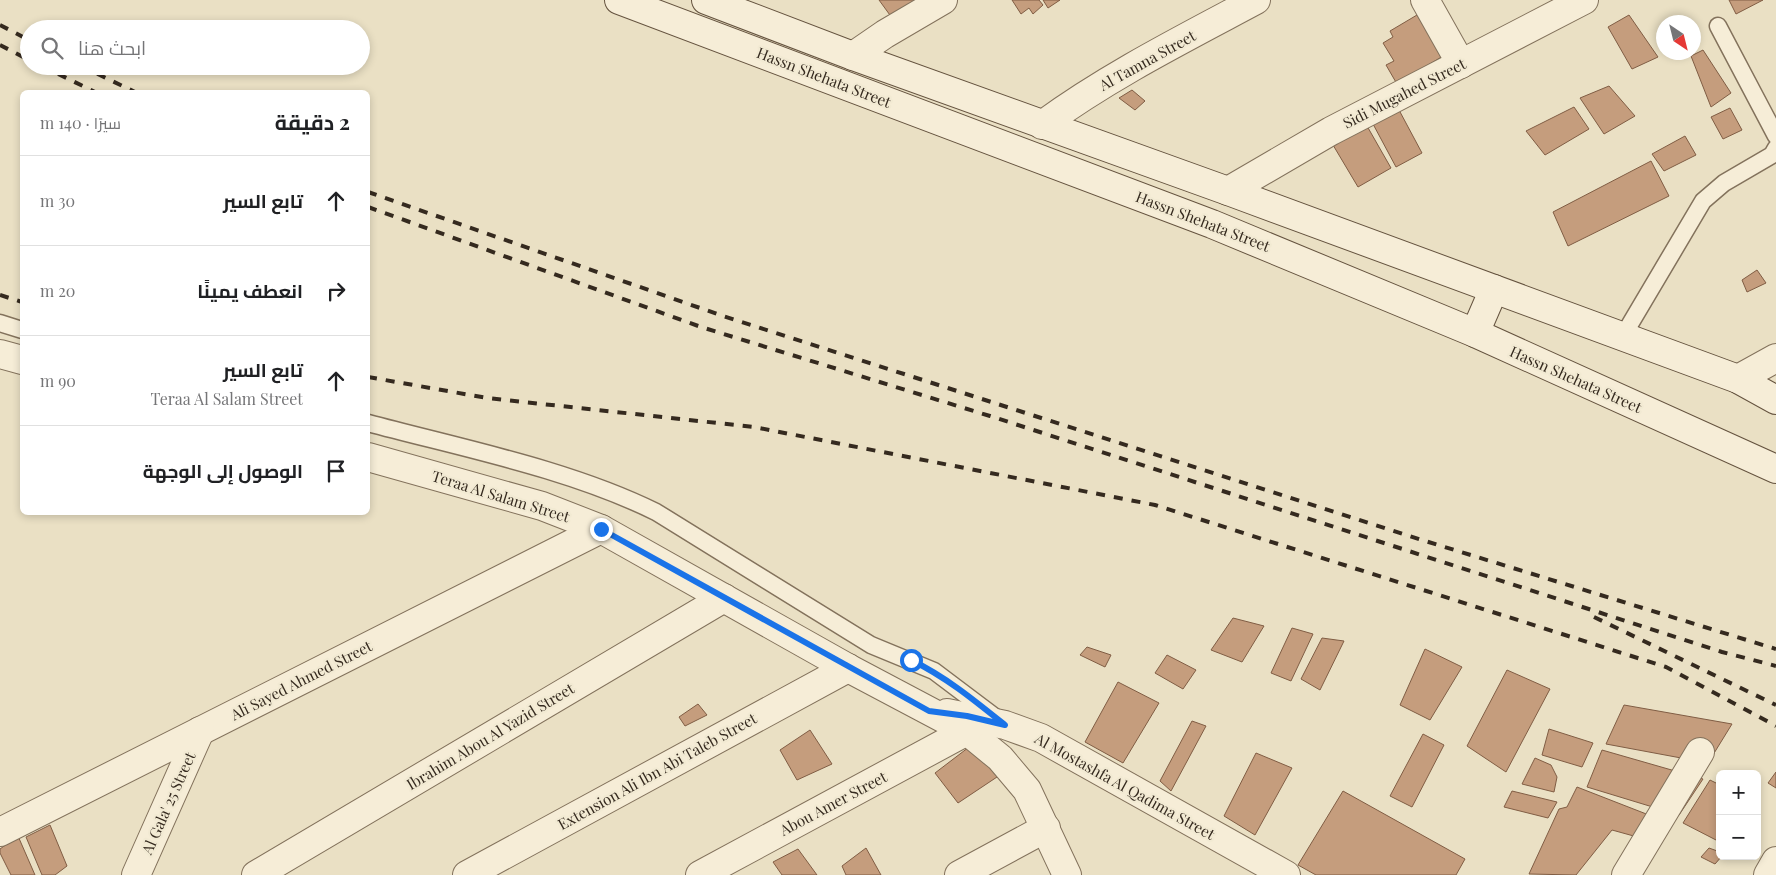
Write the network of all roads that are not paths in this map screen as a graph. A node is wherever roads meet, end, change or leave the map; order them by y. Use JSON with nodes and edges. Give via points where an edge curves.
{"nodes":[{"id":1,"x":619,"y":0,"type":"edge"},
{"id":2,"x":706,"y":0,"type":"edge"},
{"id":3,"x":943,"y":0,"type":"edge"},
{"id":4,"x":1256,"y":0,"type":"edge"},
{"id":5,"x":1425,"y":0,"type":"edge"},
{"id":6,"x":1574,"y":2,"type":"edge"},
{"id":7,"x":1718,"y":26,"type":"dead end"},
{"id":8,"x":854,"y":56,"type":"junction"},
{"id":9,"x":1461,"y":64,"type":"junction"},
{"id":10,"x":1042,"y":125,"type":"junction"},
{"id":11,"x":1776,"y":136,"type":"edge"},
{"id":12,"x":1776,"y":148,"type":"edge"},
{"id":13,"x":1228,"y":191,"type":"junction"},
{"id":14,"x":1212,"y":224,"type":"junction"},
{"id":15,"x":1494,"y":289,"type":"junction"},
{"id":16,"x":0,"y":323,"type":"edge"},
{"id":17,"x":20,"y":329,"type":"edge"},
{"id":18,"x":1475,"y":333,"type":"junction"},
{"id":19,"x":1623,"y":336,"type":"junction"},
{"id":20,"x":0,"y":354,"type":"edge"},
{"id":21,"x":1776,"y":358,"type":"edge"},
{"id":22,"x":20,"y":359,"type":"edge"},
{"id":23,"x":1738,"y":379,"type":"junction"},
{"id":24,"x":1776,"y":400,"type":"edge"},
{"id":25,"x":370,"y":424,"type":"edge"},
{"id":26,"x":370,"y":458,"type":"edge"},
{"id":27,"x":1776,"y":469,"type":"edge"},
{"id":28,"x":601,"y":529,"type":"junction"},
{"id":29,"x":724,"y":598,"type":"junction"},
{"id":30,"x":848,"y":668,"type":"junction"},
{"id":31,"x":929,"y":711,"type":"junction"},
{"id":32,"x":1005,"y":725,"type":"junction"},
{"id":33,"x":200,"y":731,"type":"junction"},
{"id":34,"x":967,"y":731,"type":"junction"},
{"id":35,"x":1700,"y":752,"type":"dead end"},
{"id":36,"x":1046,"y":828,"type":"junction"},
{"id":37,"x":0,"y":832,"type":"edge"},
{"id":38,"x":1776,"y":861,"type":"edge"},
{"id":39,"x":136,"y":875,"type":"edge"},
{"id":40,"x":256,"y":875,"type":"edge"},
{"id":41,"x":467,"y":875,"type":"edge"},
{"id":42,"x":700,"y":875,"type":"edge"},
{"id":43,"x":959,"y":875,"type":"edge"},
{"id":44,"x":1067,"y":875,"type":"edge"},
{"id":45,"x":1286,"y":875,"type":"edge"},
{"id":46,"x":1626,"y":875,"type":"edge"},
{"id":47,"x":1768,"y":875,"type":"edge"}],
"edges":[{"from":1,"to":14,"type":"street","name":"Hassn Shehata Street"},
{"from":2,"to":8,"type":"street","name":"Hassn Shehata Street"},
{"from":3,"to":8,"type":"street"},
{"from":4,"to":10,"type":"street","name":"Al Tamna Street","via":[[1114,77]]},
{"from":5,"to":9,"type":"street"},
{"from":6,"to":9,"type":"street","name":"Sidi Mugahed Street"},
{"from":7,"to":11,"type":"lane"},
{"from":8,"to":10,"type":"street","name":"Hassn Shehata Street"},
{"from":9,"to":13,"type":"street","name":"Sidi Mugahed Street","via":[[1331,131]]},
{"from":10,"to":13,"type":"street","name":"Hassn Shehata Street"},
{"from":12,"to":19,"type":"lane","via":[[1772,156],[1724,183],[1703,201]]},
{"from":13,"to":14,"type":"street"},
{"from":13,"to":15,"type":"street","name":"Hassn Shehata Street"},
{"from":14,"to":18,"type":"street","name":"Hassn Shehata Street"},
{"from":15,"to":18,"type":"street"},
{"from":15,"to":19,"type":"street","name":"Hassn Shehata Street"},
{"from":16,"to":17,"type":"lane"},
{"from":18,"to":27,"type":"street","name":"Hassn Shehata Street"},
{"from":19,"to":23,"type":"street","name":"Hassn Shehata Street"},
{"from":20,"to":22,"type":"street"},
{"from":21,"to":23,"type":"street"},
{"from":23,"to":24,"type":"street","name":"Hassn Shehata Street"},
{"from":25,"to":32,"type":"lane","via":[[555,473],[624,496],[656,512],[871,645],[934,671]]},
{"from":26,"to":28,"type":"street","name":"Teraa Al Salam Street","via":[[542,506]]},
{"from":28,"to":29,"type":"street","name":"Teraa Al Salam Street"},
{"from":28,"to":33,"type":"street","name":"Ali Sayed Ahmed Street"},
{"from":29,"to":30,"type":"street","name":"Teraa Al Salam Street"},
{"from":29,"to":40,"type":"street","name":"Ibrahim Abou Al Yazid Street"},
{"from":30,"to":31,"type":"street","name":"Teraa Al Salam Street"},
{"from":30,"to":41,"type":"street","name":"Extension Ali Ibn Abi Taleb Street"},
{"from":31,"to":32,"type":"street","name":"Al Mostashfa Al Qadima Street"},
{"from":31,"to":34,"type":"street","name":"Teraa Al Salam Street"},
{"from":32,"to":45,"type":"street","name":"Al Mostashfa Al Qadima Street","via":[[1041,738]]},
{"from":33,"to":37,"type":"street","name":"Ali Sayed Ahmed Street"},
{"from":33,"to":39,"type":"street","name":"Al Gala' 25 Street"},
{"from":34,"to":36,"type":"street","name":"Teraa Al Salam Street","via":[[1000,758],[1027,790]]},
{"from":34,"to":42,"type":"street","name":"Abou Amer Street"},
{"from":35,"to":46,"type":"street"},
{"from":36,"to":43,"type":"street"},
{"from":36,"to":44,"type":"street","name":"Teraa Al Salam Street"},
{"from":38,"to":47,"type":"street"}]}
